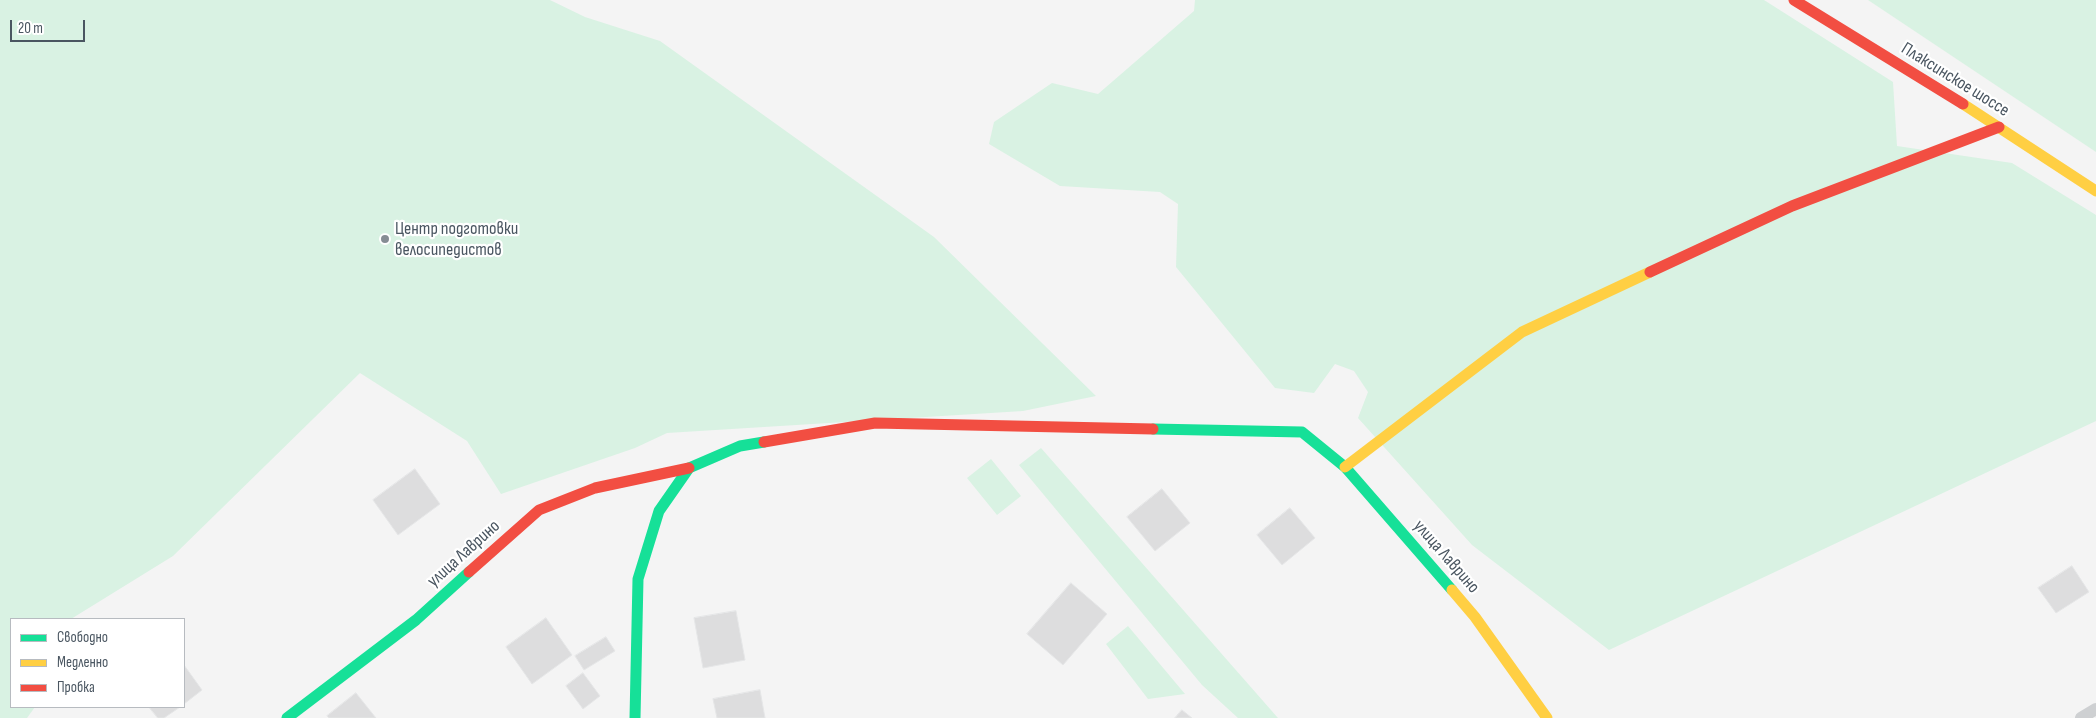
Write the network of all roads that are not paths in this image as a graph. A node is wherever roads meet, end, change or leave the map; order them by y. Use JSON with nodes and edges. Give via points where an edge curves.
{"nodes":[{"id":1,"x":1794,"y":0,"type":"edge"},
{"id":2,"x":1999,"y":127,"type":"junction"},
{"id":3,"x":2096,"y":191,"type":"edge"},
{"id":4,"x":1345,"y":467,"type":"junction"},
{"id":5,"x":689,"y":468,"type":"junction"},
{"id":6,"x":2096,"y":709,"type":"edge"},
{"id":7,"x":287,"y":718,"type":"edge"},
{"id":8,"x":635,"y":718,"type":"edge"},
{"id":9,"x":1547,"y":718,"type":"edge"},
{"id":10,"x":2080,"y":718,"type":"edge"}],
"edges":[{"from":1,"to":2,"type":"street","name":"Плаксинское шоссе"},
{"from":2,"to":3,"type":"street","name":"Плаксинское шоссе"},
{"from":2,"to":4,"type":"street","via":[[1792,206],[1522,332]]},
{"from":4,"to":5,"type":"street","name":"улица Лаврино","via":[[1302,432],[875,423],[740,446]]},
{"from":4,"to":9,"type":"street","name":"улица Лаврино","via":[[1475,617]]},
{"from":5,"to":7,"type":"street","name":"улица Лаврино","via":[[595,488],[539,510],[416,620]]},
{"from":5,"to":8,"type":"street","via":[[659,511],[638,579]]},
{"from":6,"to":10,"type":"lane"}]}
